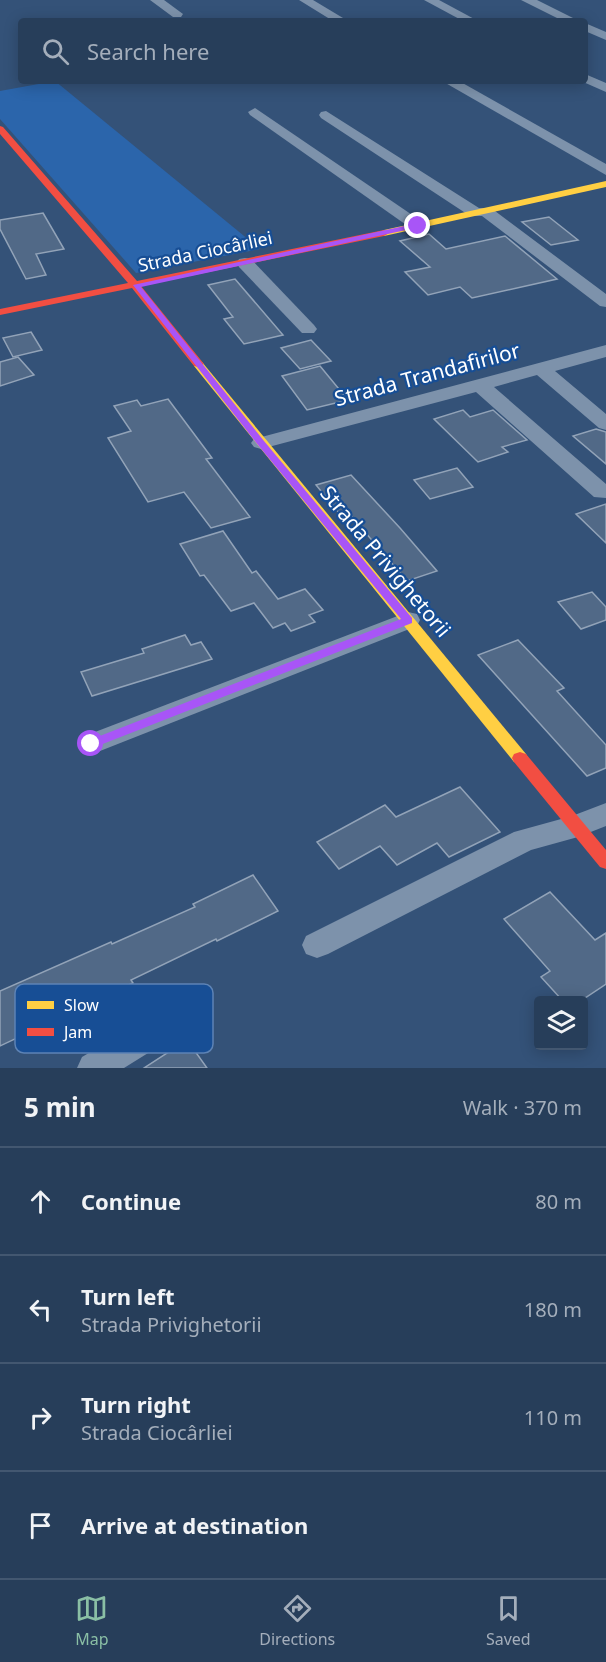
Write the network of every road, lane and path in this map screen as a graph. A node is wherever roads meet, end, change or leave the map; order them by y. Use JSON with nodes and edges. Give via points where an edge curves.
{"nodes":[{"id":1,"x":156,"y":0,"type":"edge"},
{"id":2,"x":305,"y":0,"type":"edge"},
{"id":3,"x":430,"y":0,"type":"edge"},
{"id":4,"x":527,"y":0,"type":"edge"},
{"id":5,"x":177,"y":14,"type":"dead end"},
{"id":6,"x":337,"y":18,"type":"edge"},
{"id":7,"x":466,"y":18,"type":"edge"},
{"id":8,"x":566,"y":18,"type":"edge"},
{"id":9,"x":588,"y":28,"type":"edge"},
{"id":10,"x":606,"y":36,"type":"edge"},
{"id":11,"x":588,"y":79,"type":"edge"},
{"id":12,"x":453,"y":84,"type":"edge"},
{"id":13,"x":606,"y":88,"type":"edge"},
{"id":14,"x":255,"y":112,"type":"dead end"},
{"id":15,"x":326,"y":115,"type":"dead end"},
{"id":16,"x":0,"y":129,"type":"edge"},
{"id":17,"x":606,"y":170,"type":"edge"},
{"id":18,"x":606,"y":184,"type":"edge"},
{"id":19,"x":480,"y":212,"type":"junction"},
{"id":20,"x":418,"y":226,"type":"junction"},
{"id":21,"x":244,"y":263,"type":"junction"},
{"id":22,"x":136,"y":285,"type":"junction"},
{"id":23,"x":606,"y":302,"type":"edge"},
{"id":24,"x":0,"y":312,"type":"edge"},
{"id":25,"x":308,"y":329,"type":"dead end"},
{"id":26,"x":606,"y":351,"type":"edge"},
{"id":27,"x":540,"y":368,"type":"junction"},
{"id":28,"x":480,"y":385,"type":"junction"},
{"id":29,"x":606,"y":424,"type":"edge"},
{"id":30,"x":261,"y":443,"type":"junction"},
{"id":31,"x":602,"y":492,"type":"dead end"},
{"id":32,"x":408,"y":620,"type":"junction"},
{"id":33,"x":91,"y":744,"type":"dead end"},
{"id":34,"x":606,"y":814,"type":"edge"},
{"id":35,"x":579,"y":826,"type":"junction"},
{"id":36,"x":606,"y":862,"type":"edge"},
{"id":37,"x":317,"y":945,"type":"dead end"},
{"id":38,"x":119,"y":1053,"type":"edge"},
{"id":39,"x":94,"y":1068,"type":"edge"}],
"edges":[{"from":1,"to":5,"type":"street"},
{"from":2,"to":6,"type":"street"},
{"from":3,"to":7,"type":"street"},
{"from":4,"to":8,"type":"street"},
{"from":9,"to":10,"type":"street"},
{"from":11,"to":13,"type":"street"},
{"from":12,"to":17,"type":"street"},
{"from":14,"to":20,"type":"street"},
{"from":15,"to":19,"type":"street"},
{"from":16,"to":22,"type":"street","name":"Strada Privighetorii"},
{"from":18,"to":19,"type":"street","name":"Strada Ciocârliei"},
{"from":19,"to":20,"type":"street","name":"Strada Ciocârliei"},
{"from":19,"to":23,"type":"street"},
{"from":20,"to":21,"type":"street","name":"Strada Ciocârliei"},
{"from":21,"to":22,"type":"street","name":"Strada Ciocârliei"},
{"from":21,"to":25,"type":"street"},
{"from":22,"to":24,"type":"street","name":"Strada Ciocârliei"},
{"from":22,"to":30,"type":"street","name":"Strada Privighetorii"},
{"from":26,"to":27,"type":"street","name":"Strada Trandafirilor"},
{"from":27,"to":28,"type":"street","name":"Strada Trandafirilor"},
{"from":27,"to":29,"type":"street"},
{"from":28,"to":30,"type":"street","name":"Strada Trandafirilor"},
{"from":28,"to":31,"type":"street"},
{"from":30,"to":32,"type":"street","name":"Strada Privighetorii"},
{"from":32,"to":33,"type":"street"},
{"from":32,"to":35,"type":"street","name":"Strada Privighetorii"},
{"from":34,"to":35,"type":"street"},
{"from":35,"to":36,"type":"street","name":"Strada Privighetorii"},
{"from":35,"to":37,"type":"street","via":[[524,840]]},
{"from":38,"to":39,"type":"street"}]}
